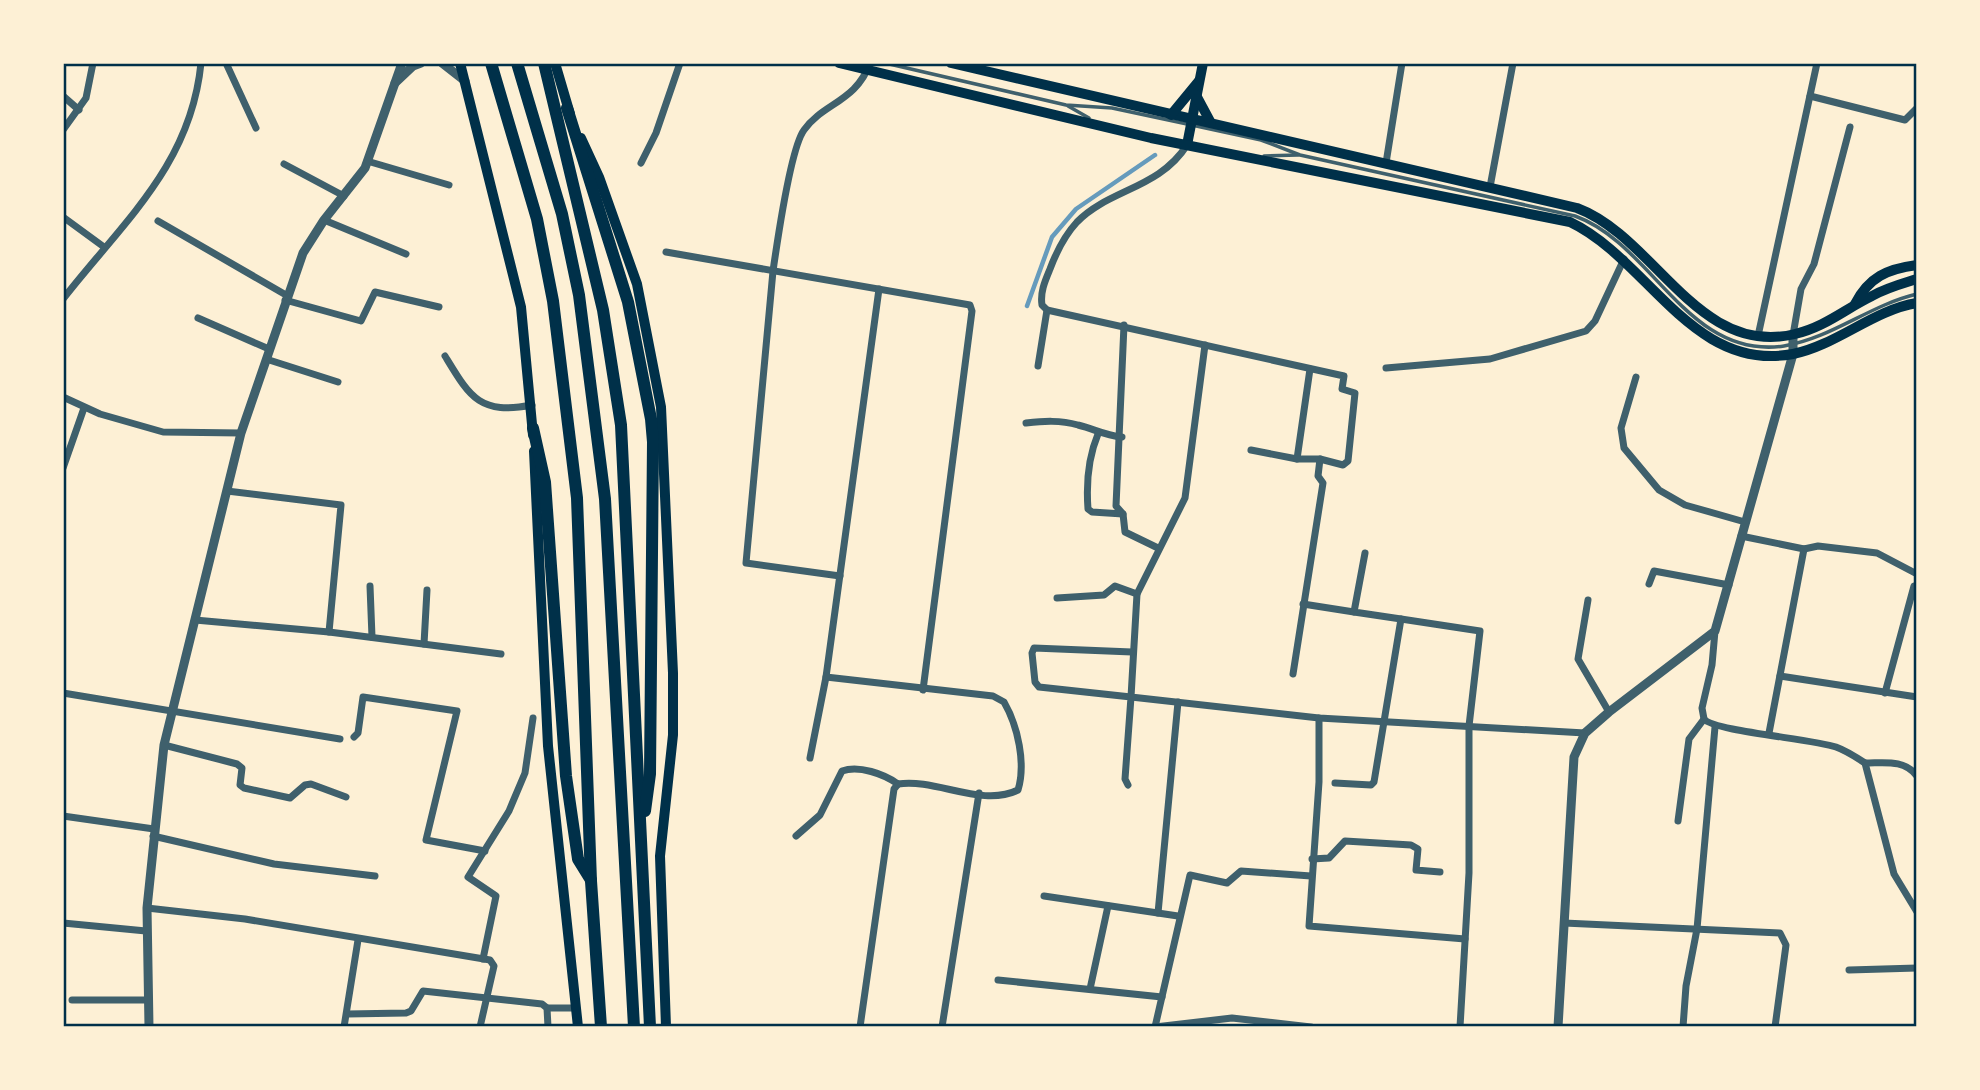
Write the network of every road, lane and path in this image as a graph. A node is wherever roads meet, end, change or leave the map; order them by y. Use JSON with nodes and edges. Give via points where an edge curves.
{"nodes":[{"id":1,"x":93,"y":63,"type":"edge"},
{"id":2,"x":201,"y":63,"type":"edge"},
{"id":3,"x":226,"y":63,"type":"edge"},
{"id":4,"x":402,"y":63,"type":"edge"},
{"id":5,"x":421,"y":63,"type":"edge"},
{"id":6,"x":442,"y":63,"type":"edge"},
{"id":7,"x":460,"y":63,"type":"edge"},
{"id":8,"x":491,"y":63,"type":"edge"},
{"id":9,"x":517,"y":63,"type":"edge"},
{"id":10,"x":544,"y":63,"type":"edge"},
{"id":11,"x":555,"y":63,"type":"edge"},
{"id":12,"x":680,"y":63,"type":"edge"},
{"id":13,"x":839,"y":63,"type":"edge"},
{"id":14,"x":885,"y":63,"type":"edge"},
{"id":15,"x":951,"y":63,"type":"edge"},
{"id":16,"x":1203,"y":63,"type":"edge"},
{"id":17,"x":1402,"y":63,"type":"edge"},
{"id":18,"x":1513,"y":63,"type":"edge"},
{"id":19,"x":1817,"y":63,"type":"edge"},
{"id":20,"x":869,"y":66,"type":"edge"},
{"id":21,"x":465,"y":81,"type":"junction"},
{"id":22,"x":1199,"y":81,"type":"junction"},
{"id":23,"x":393,"y":86,"type":"junction"},
{"id":24,"x":1196,"y":95,"type":"junction"},
{"id":25,"x":63,"y":96,"type":"edge"},
{"id":26,"x":1810,"y":96,"type":"junction"},
{"id":27,"x":1066,"y":105,"type":"junction"},
{"id":28,"x":567,"y":108,"type":"junction"},
{"id":29,"x":1917,"y":108,"type":"edge"},
{"id":30,"x":79,"y":110,"type":"junction"},
{"id":31,"x":1169,"y":115,"type":"junction"},
{"id":32,"x":1191,"y":119,"type":"junction"},
{"id":33,"x":1211,"y":123,"type":"junction"},
{"id":34,"x":1850,"y":127,"type":"dead end"},
{"id":35,"x":256,"y":128,"type":"dead end"},
{"id":36,"x":63,"y":131,"type":"edge"},
{"id":37,"x":1187,"y":145,"type":"junction"},
{"id":38,"x":1318,"y":147,"type":"junction"},
{"id":39,"x":1300,"y":155,"type":"junction"},
{"id":40,"x":367,"y":161,"type":"junction"},
{"id":41,"x":641,"y":163,"type":"dead end"},
{"id":42,"x":1386,"y":163,"type":"junction"},
{"id":43,"x":284,"y":164,"type":"dead end"},
{"id":44,"x":1314,"y":170,"type":"junction"},
{"id":45,"x":449,"y":185,"type":"dead end"},
{"id":46,"x":1490,"y":187,"type":"junction"},
{"id":47,"x":344,"y":196,"type":"junction"},
{"id":48,"x":1487,"y":204,"type":"junction"},
{"id":49,"x":63,"y":217,"type":"edge"},
{"id":50,"x":324,"y":220,"type":"junction"},
{"id":51,"x":158,"y":221,"type":"dead end"},
{"id":52,"x":104,"y":247,"type":"junction"},
{"id":53,"x":666,"y":252,"type":"dead end"},
{"id":54,"x":406,"y":254,"type":"dead end"},
{"id":55,"x":1624,"y":259,"type":"junction"},
{"id":56,"x":1917,"y":265,"type":"edge"},
{"id":57,"x":773,"y":271,"type":"junction"},
{"id":58,"x":1917,"y":279,"type":"edge"},
{"id":59,"x":879,"y":289,"type":"junction"},
{"id":60,"x":1917,"y":294,"type":"edge"},
{"id":61,"x":286,"y":297,"type":"junction"},
{"id":62,"x":63,"y":299,"type":"edge"},
{"id":63,"x":1917,"y":303,"type":"edge"},
{"id":64,"x":1853,"y":306,"type":"junction"},
{"id":65,"x":439,"y":307,"type":"dead end"},
{"id":66,"x":1047,"y":310,"type":"junction"},
{"id":67,"x":198,"y":318,"type":"dead end"},
{"id":68,"x":1124,"y":325,"type":"junction"},
{"id":69,"x":1793,"y":335,"type":"junction"},
{"id":70,"x":1758,"y":336,"type":"junction"},
{"id":71,"x":1205,"y":345,"type":"junction"},
{"id":72,"x":269,"y":349,"type":"junction"},
{"id":73,"x":1793,"y":354,"type":"junction"},
{"id":74,"x":445,"y":356,"type":"dead end"},
{"id":75,"x":266,"y":359,"type":"junction"},
{"id":76,"x":1038,"y":366,"type":"dead end"},
{"id":77,"x":1386,"y":368,"type":"dead end"},
{"id":78,"x":1310,"y":369,"type":"junction"},
{"id":79,"x":1636,"y":377,"type":"dead end"},
{"id":80,"x":338,"y":382,"type":"dead end"},
{"id":81,"x":63,"y":397,"type":"edge"},
{"id":82,"x":531,"y":405,"type":"junction"},
{"id":83,"x":84,"y":408,"type":"junction"},
{"id":84,"x":1026,"y":423,"type":"dead end"},
{"id":85,"x":533,"y":428,"type":"junction"},
{"id":86,"x":242,"y":433,"type":"junction"},
{"id":87,"x":1098,"y":434,"type":"junction"},
{"id":88,"x":1122,"y":437,"type":"junction"},
{"id":89,"x":1251,"y":450,"type":"dead end"},
{"id":90,"x":1297,"y":458,"type":"junction"},
{"id":91,"x":1320,"y":459,"type":"junction"},
{"id":92,"x":63,"y":468,"type":"edge"},
{"id":93,"x":227,"y":491,"type":"junction"},
{"id":94,"x":1123,"y":514,"type":"junction"},
{"id":95,"x":1745,"y":522,"type":"junction"},
{"id":96,"x":1741,"y":536,"type":"junction"},
{"id":97,"x":1158,"y":548,"type":"junction"},
{"id":98,"x":1804,"y":549,"type":"junction"},
{"id":99,"x":1365,"y":553,"type":"dead end"},
{"id":100,"x":1917,"y":574,"type":"edge"},
{"id":101,"x":840,"y":576,"type":"junction"},
{"id":102,"x":1649,"y":584,"type":"dead end"},
{"id":103,"x":1729,"y":585,"type":"junction"},
{"id":104,"x":370,"y":586,"type":"dead end"},
{"id":105,"x":1914,"y":586,"type":"dead end"},
{"id":106,"x":427,"y":590,"type":"dead end"},
{"id":107,"x":1137,"y":594,"type":"junction"},
{"id":108,"x":1057,"y":598,"type":"dead end"},
{"id":109,"x":1588,"y":600,"type":"dead end"},
{"id":110,"x":1303,"y":604,"type":"junction"},
{"id":111,"x":1354,"y":612,"type":"junction"},
{"id":112,"x":1401,"y":619,"type":"junction"},
{"id":113,"x":195,"y":620,"type":"junction"},
{"id":114,"x":1715,"y":631,"type":"junction"},
{"id":115,"x":329,"y":632,"type":"junction"},
{"id":116,"x":372,"y":637,"type":"junction"},
{"id":117,"x":424,"y":644,"type":"junction"},
{"id":118,"x":1132,"y":652,"type":"junction"},
{"id":119,"x":501,"y":654,"type":"dead end"},
{"id":120,"x":1293,"y":674,"type":"dead end"},
{"id":121,"x":1780,"y":676,"type":"junction"},
{"id":122,"x":826,"y":677,"type":"junction"},
{"id":123,"x":923,"y":690,"type":"junction"},
{"id":124,"x":63,"y":693,"type":"edge"},
{"id":125,"x":1885,"y":693,"type":"junction"},
{"id":126,"x":1131,"y":697,"type":"junction"},
{"id":127,"x":1917,"y":697,"type":"edge"},
{"id":128,"x":1178,"y":702,"type":"junction"},
{"id":129,"x":172,"y":710,"type":"junction"},
{"id":130,"x":1609,"y":712,"type":"junction"},
{"id":131,"x":533,"y":718,"type":"dead end"},
{"id":132,"x":1320,"y":718,"type":"junction"},
{"id":133,"x":1704,"y":719,"type":"junction"},
{"id":134,"x":1382,"y":721,"type":"junction"},
{"id":135,"x":1469,"y":726,"type":"junction"},
{"id":136,"x":1715,"y":727,"type":"junction"},
{"id":137,"x":1585,"y":733,"type":"junction"},
{"id":138,"x":1769,"y":733,"type":"junction"},
{"id":139,"x":354,"y":737,"type":"dead end"},
{"id":140,"x":340,"y":739,"type":"dead end"},
{"id":141,"x":164,"y":745,"type":"junction"},
{"id":142,"x":810,"y":758,"type":"dead end"},
{"id":143,"x":1865,"y":763,"type":"junction"},
{"id":144,"x":1917,"y":776,"type":"edge"},
{"id":145,"x":1335,"y":783,"type":"dead end"},
{"id":146,"x":898,"y":784,"type":"junction"},
{"id":147,"x":1128,"y":785,"type":"dead end"},
{"id":148,"x":979,"y":793,"type":"junction"},
{"id":149,"x":346,"y":797,"type":"dead end"},
{"id":150,"x":63,"y":816,"type":"edge"},
{"id":151,"x":1678,"y":821,"type":"dead end"},
{"id":152,"x":153,"y":833,"type":"junction"},
{"id":153,"x":641,"y":836,"type":"junction"},
{"id":154,"x":796,"y":836,"type":"dead end"},
{"id":155,"x":485,"y":851,"type":"junction"},
{"id":156,"x":1312,"y":859,"type":"junction"},
{"id":157,"x":1440,"y":872,"type":"dead end"},
{"id":158,"x":375,"y":876,"type":"dead end"},
{"id":159,"x":1311,"y":876,"type":"junction"},
{"id":160,"x":591,"y":881,"type":"junction"},
{"id":161,"x":1044,"y":896,"type":"dead end"},
{"id":162,"x":1108,"y":906,"type":"junction"},
{"id":163,"x":147,"y":908,"type":"junction"},
{"id":164,"x":1917,"y":912,"type":"edge"},
{"id":165,"x":1158,"y":913,"type":"junction"},
{"id":166,"x":1178,"y":916,"type":"junction"},
{"id":167,"x":63,"y":923,"type":"edge"},
{"id":168,"x":1564,"y":923,"type":"junction"},
{"id":169,"x":1697,"y":929,"type":"junction"},
{"id":170,"x":146,"y":931,"type":"junction"},
{"id":171,"x":1465,"y":939,"type":"junction"},
{"id":172,"x":358,"y":940,"type":"junction"},
{"id":173,"x":483,"y":959,"type":"junction"},
{"id":174,"x":1917,"y":968,"type":"edge"},
{"id":175,"x":1849,"y":970,"type":"dead end"},
{"id":176,"x":998,"y":980,"type":"dead end"},
{"id":177,"x":1090,"y":989,"type":"junction"},
{"id":178,"x":1162,"y":997,"type":"junction"},
{"id":179,"x":488,"y":998,"type":"junction"},
{"id":180,"x":72,"y":1000,"type":"dead end"},
{"id":181,"x":147,"y":1000,"type":"junction"},
{"id":182,"x":547,"y":1008,"type":"junction"},
{"id":183,"x":576,"y":1008,"type":"junction"},
{"id":184,"x":347,"y":1014,"type":"junction"},
{"id":185,"x":149,"y":1027,"type":"edge"},
{"id":186,"x":344,"y":1027,"type":"edge"},
{"id":187,"x":480,"y":1027,"type":"edge"},
{"id":188,"x":548,"y":1027,"type":"edge"},
{"id":189,"x":578,"y":1027,"type":"edge"},
{"id":190,"x":601,"y":1027,"type":"edge"},
{"id":191,"x":634,"y":1027,"type":"edge"},
{"id":192,"x":650,"y":1027,"type":"edge"},
{"id":193,"x":666,"y":1027,"type":"edge"},
{"id":194,"x":860,"y":1027,"type":"edge"},
{"id":195,"x":942,"y":1027,"type":"edge"},
{"id":196,"x":1155,"y":1027,"type":"edge"},
{"id":197,"x":1311,"y":1027,"type":"edge"},
{"id":198,"x":1460,"y":1027,"type":"edge"},
{"id":199,"x":1558,"y":1027,"type":"edge"},
{"id":200,"x":1684,"y":1027,"type":"edge"},
{"id":201,"x":1774,"y":1027,"type":"edge"}],
"edges":[{"from":1,"to":30,"type":"street"},
{"from":2,"to":52,"type":"street","via":[[189,123],[177,151],[136,211]]},
{"from":3,"to":35,"type":"street"},
{"from":4,"to":23,"type":"street"},
{"from":5,"to":23,"type":"street"},
{"from":6,"to":21,"type":"street"},
{"from":7,"to":21,"type":"main road"},
{"from":8,"to":160,"type":"highway","via":[[537,219],[554,300],[577,498]]},
{"from":9,"to":191,"type":"highway","via":[[562,214],[579,295],[605,499]]},
{"from":10,"to":153,"type":"highway","via":[[614,362],[625,474]]},
{"from":11,"to":28,"type":"main road"},
{"from":12,"to":41,"type":"street"},
{"from":13,"to":20,"type":"main road"},
{"from":14,"to":27,"type":"lane"},
{"from":15,"to":31,"type":"main road"},
{"from":16,"to":22,"type":"main road"},
{"from":17,"to":42,"type":"street"},
{"from":18,"to":46,"type":"street"},
{"from":19,"to":26,"type":"street"},
{"from":20,"to":37,"type":"main road"},
{"from":20,"to":57,"type":"street","via":[[849,97],[802,132]]},
{"from":21,"to":82,"type":"main road","via":[[521,307]]},
{"from":22,"to":24,"type":"main road"},
{"from":22,"to":31,"type":"main road"},
{"from":23,"to":40,"type":"street"},
{"from":24,"to":32,"type":"main road"},
{"from":24,"to":33,"type":"main road"},
{"from":25,"to":30,"type":"street"},
{"from":26,"to":29,"type":"street","via":[[1905,120]]},
{"from":26,"to":70,"type":"street"},
{"from":27,"to":39,"type":"lane","via":[[1112,108],[1187,124],[1261,140]]},
{"from":27,"to":39,"type":"lane","via":[[1107,124],[1262,156]]},
{"from":28,"to":153,"type":"highway","via":[[628,302],[653,442],[650,774]]},
{"from":28,"to":193,"type":"main road","via":[[637,284],[661,407],[673,673],[673,735],[660,856]]},
{"from":30,"to":36,"type":"street"},
{"from":31,"to":32,"type":"main road"},
{"from":32,"to":33,"type":"main road"},
{"from":32,"to":37,"type":"main road"},
{"from":33,"to":38,"type":"main road"},
{"from":34,"to":69,"type":"street","via":[[1814,264],[1801,289]]},
{"from":37,"to":44,"type":"main road"},
{"from":37,"to":66,"type":"street","via":[[1151,181],[1078,221],[1042,290],[1042,305]]},
{"from":38,"to":42,"type":"main road"},
{"from":38,"to":44,"type":"main road"},
{"from":39,"to":60,"type":"lane","via":[[1587,220],[1617,242],[1707,328],[1756,346],[1805,342],[1877,306]]},
{"from":40,"to":45,"type":"street"},
{"from":40,"to":47,"type":"street"},
{"from":42,"to":46,"type":"main road"},
{"from":43,"to":47,"type":"street"},
{"from":44,"to":48,"type":"main road"},
{"from":46,"to":48,"type":"main road"},
{"from":46,"to":70,"type":"main road","via":[[1598,216],[1714,320]]},
{"from":47,"to":50,"type":"street"},
{"from":48,"to":55,"type":"main road","via":[[1570,222]]},
{"from":49,"to":52,"type":"street"},
{"from":50,"to":54,"type":"street"},
{"from":50,"to":61,"type":"street","via":[[303,253]]},
{"from":51,"to":61,"type":"street"},
{"from":52,"to":62,"type":"street"},
{"from":53,"to":57,"type":"street"},
{"from":55,"to":73,"type":"main road","via":[[1669,308],[1703,335],[1738,350]]},
{"from":55,"to":77,"type":"street","via":[[1586,331],[1490,359]]},
{"from":56,"to":64,"type":"main road","via":[[1878,275],[1865,285]]},
{"from":57,"to":59,"type":"street"},
{"from":57,"to":101,"type":"street","via":[[746,563]]},
{"from":58,"to":64,"type":"main road"},
{"from":59,"to":101,"type":"street"},
{"from":59,"to":123,"type":"street","via":[[964,302],[972,311]]},
{"from":61,"to":65,"type":"street","via":[[361,321],[373,292]]},
{"from":61,"to":72,"type":"street"},
{"from":63,"to":73,"type":"main road"},
{"from":64,"to":69,"type":"main road","via":[[1826,324]]},
{"from":66,"to":68,"type":"street"},
{"from":66,"to":76,"type":"street"},
{"from":67,"to":72,"type":"street"},
{"from":68,"to":71,"type":"street"},
{"from":68,"to":88,"type":"street"},
{"from":69,"to":70,"type":"main road"},
{"from":69,"to":73,"type":"street"},
{"from":71,"to":78,"type":"street"},
{"from":71,"to":97,"type":"street","via":[[1185,498]]},
{"from":72,"to":75,"type":"street"},
{"from":73,"to":95,"type":"street"},
{"from":74,"to":82,"type":"street","via":[[477,402],[495,409]]},
{"from":75,"to":80,"type":"street"},
{"from":75,"to":86,"type":"street"},
{"from":78,"to":90,"type":"street"},
{"from":78,"to":91,"type":"street","via":[[1344,376],[1342,389],[1354,393],[1348,461]]},
{"from":79,"to":95,"type":"street","via":[[1621,428],[1623,448],[1659,490],[1685,505]]},
{"from":81,"to":83,"type":"street"},
{"from":82,"to":85,"type":"main road"},
{"from":83,"to":86,"type":"street","via":[[167,433]]},
{"from":83,"to":92,"type":"street"},
{"from":84,"to":87,"type":"street","via":[[1076,424]]},
{"from":85,"to":160,"type":"highway","via":[[545,482],[566,776],[578,859]]},
{"from":85,"to":183,"type":"main road","via":[[548,746]]},
{"from":86,"to":93,"type":"street"},
{"from":87,"to":88,"type":"street"},
{"from":87,"to":94,"type":"street","via":[[1086,489],[1088,509]]},
{"from":88,"to":94,"type":"street","via":[[1116,506]]},
{"from":89,"to":90,"type":"street"},
{"from":90,"to":91,"type":"street"},
{"from":91,"to":110,"type":"street","via":[[1318,476],[1323,484]]},
{"from":93,"to":113,"type":"street"},
{"from":93,"to":115,"type":"street","via":[[341,505]]},
{"from":94,"to":97,"type":"street","via":[[1125,532]]},
{"from":95,"to":96,"type":"street"},
{"from":96,"to":98,"type":"street"},
{"from":96,"to":103,"type":"street"},
{"from":97,"to":107,"type":"street"},
{"from":98,"to":100,"type":"street","via":[[1818,546],[1877,553]]},
{"from":98,"to":121,"type":"street"},
{"from":99,"to":111,"type":"street"},
{"from":101,"to":122,"type":"street"},
{"from":102,"to":103,"type":"street","via":[[1654,571]]},
{"from":103,"to":114,"type":"street"},
{"from":104,"to":116,"type":"street"},
{"from":105,"to":125,"type":"street"},
{"from":106,"to":117,"type":"street"},
{"from":107,"to":108,"type":"street","via":[[1115,586],[1104,596]]},
{"from":107,"to":118,"type":"street"},
{"from":109,"to":130,"type":"street","via":[[1578,659]]},
{"from":110,"to":111,"type":"street"},
{"from":110,"to":120,"type":"street"},
{"from":111,"to":112,"type":"street"},
{"from":112,"to":134,"type":"street"},
{"from":112,"to":135,"type":"street","via":[[1480,631]]},
{"from":113,"to":115,"type":"street"},
{"from":113,"to":129,"type":"street"},
{"from":114,"to":130,"type":"street"},
{"from":114,"to":133,"type":"street"},
{"from":115,"to":116,"type":"street"},
{"from":116,"to":117,"type":"street"},
{"from":117,"to":119,"type":"street"},
{"from":118,"to":126,"type":"street"},
{"from":118,"to":126,"type":"street","via":[[1034,648],[1031,653],[1039,687]]},
{"from":121,"to":125,"type":"street"},
{"from":121,"to":138,"type":"street"},
{"from":122,"to":123,"type":"street"},
{"from":122,"to":142,"type":"street"},
{"from":123,"to":148,"type":"street","via":[[993,696],[1004,702],[1010,713],[1021,767],[1018,790]]},
{"from":124,"to":129,"type":"street"},
{"from":125,"to":127,"type":"street"},
{"from":126,"to":128,"type":"street"},
{"from":126,"to":147,"type":"street"},
{"from":128,"to":132,"type":"street"},
{"from":128,"to":165,"type":"street"},
{"from":129,"to":140,"type":"street"},
{"from":129,"to":141,"type":"street"},
{"from":130,"to":137,"type":"street"},
{"from":131,"to":155,"type":"street","via":[[525,773]]},
{"from":132,"to":134,"type":"street"},
{"from":132,"to":156,"type":"street"},
{"from":133,"to":136,"type":"street"},
{"from":133,"to":151,"type":"street","via":[[1689,739]]},
{"from":134,"to":135,"type":"street"},
{"from":134,"to":145,"type":"street","via":[[1373,784]]},
{"from":135,"to":137,"type":"street"},
{"from":135,"to":171,"type":"street"},
{"from":136,"to":138,"type":"street"},
{"from":136,"to":169,"type":"street"},
{"from":137,"to":168,"type":"street","via":[[1574,757]]},
{"from":138,"to":143,"type":"street","via":[[1836,747]]},
{"from":139,"to":155,"type":"street","via":[[363,697],[457,711],[426,840]]},
{"from":141,"to":149,"type":"street","via":[[237,764],[242,768],[240,785],[244,788],[290,798],[311,784]]},
{"from":141,"to":152,"type":"street"},
{"from":143,"to":144,"type":"street","via":[[1896,762]]},
{"from":143,"to":164,"type":"street","via":[[1894,874]]},
{"from":146,"to":148,"type":"street"},
{"from":146,"to":154,"type":"street","via":[[884,775],[842,771],[820,815]]},
{"from":146,"to":194,"type":"street"},
{"from":148,"to":195,"type":"street"},
{"from":150,"to":152,"type":"street"},
{"from":152,"to":158,"type":"street","via":[[274,864]]},
{"from":152,"to":163,"type":"street"},
{"from":153,"to":192,"type":"highway"},
{"from":155,"to":173,"type":"street","via":[[468,877],[496,896]]},
{"from":156,"to":157,"type":"street","via":[[1329,858],[1345,841],[1412,845],[1418,849],[1416,870]]},
{"from":156,"to":159,"type":"street"},
{"from":159,"to":166,"type":"street","via":[[1241,871],[1227,883],[1190,875]]},
{"from":159,"to":171,"type":"street","via":[[1309,926]]},
{"from":160,"to":190,"type":"highway"},
{"from":161,"to":162,"type":"street"},
{"from":162,"to":165,"type":"street"},
{"from":162,"to":177,"type":"street"},
{"from":163,"to":170,"type":"street"},
{"from":163,"to":172,"type":"street","via":[[245,919]]},
{"from":165,"to":166,"type":"street"},
{"from":166,"to":178,"type":"street"},
{"from":167,"to":170,"type":"street"},
{"from":168,"to":169,"type":"street"},
{"from":168,"to":199,"type":"street"},
{"from":169,"to":200,"type":"street"},
{"from":169,"to":201,"type":"street","via":[[1784,935]]},
{"from":170,"to":181,"type":"street"},
{"from":171,"to":198,"type":"street"},
{"from":172,"to":173,"type":"street"},
{"from":172,"to":184,"type":"street"},
{"from":173,"to":179,"type":"street","via":[[494,966]]},
{"from":174,"to":175,"type":"street"},
{"from":176,"to":177,"type":"street"},
{"from":177,"to":178,"type":"street"},
{"from":178,"to":196,"type":"street"},
{"from":179,"to":182,"type":"street"},
{"from":179,"to":184,"type":"street","via":[[422,991],[411,1011],[405,1013]]},
{"from":179,"to":187,"type":"street"},
{"from":180,"to":181,"type":"street"},
{"from":181,"to":185,"type":"street"},
{"from":182,"to":183,"type":"street"},
{"from":182,"to":188,"type":"street"},
{"from":183,"to":189,"type":"main road"},
{"from":184,"to":186,"type":"street"},
{"from":196,"to":197,"type":"street","via":[[1231,1018]]}]}
